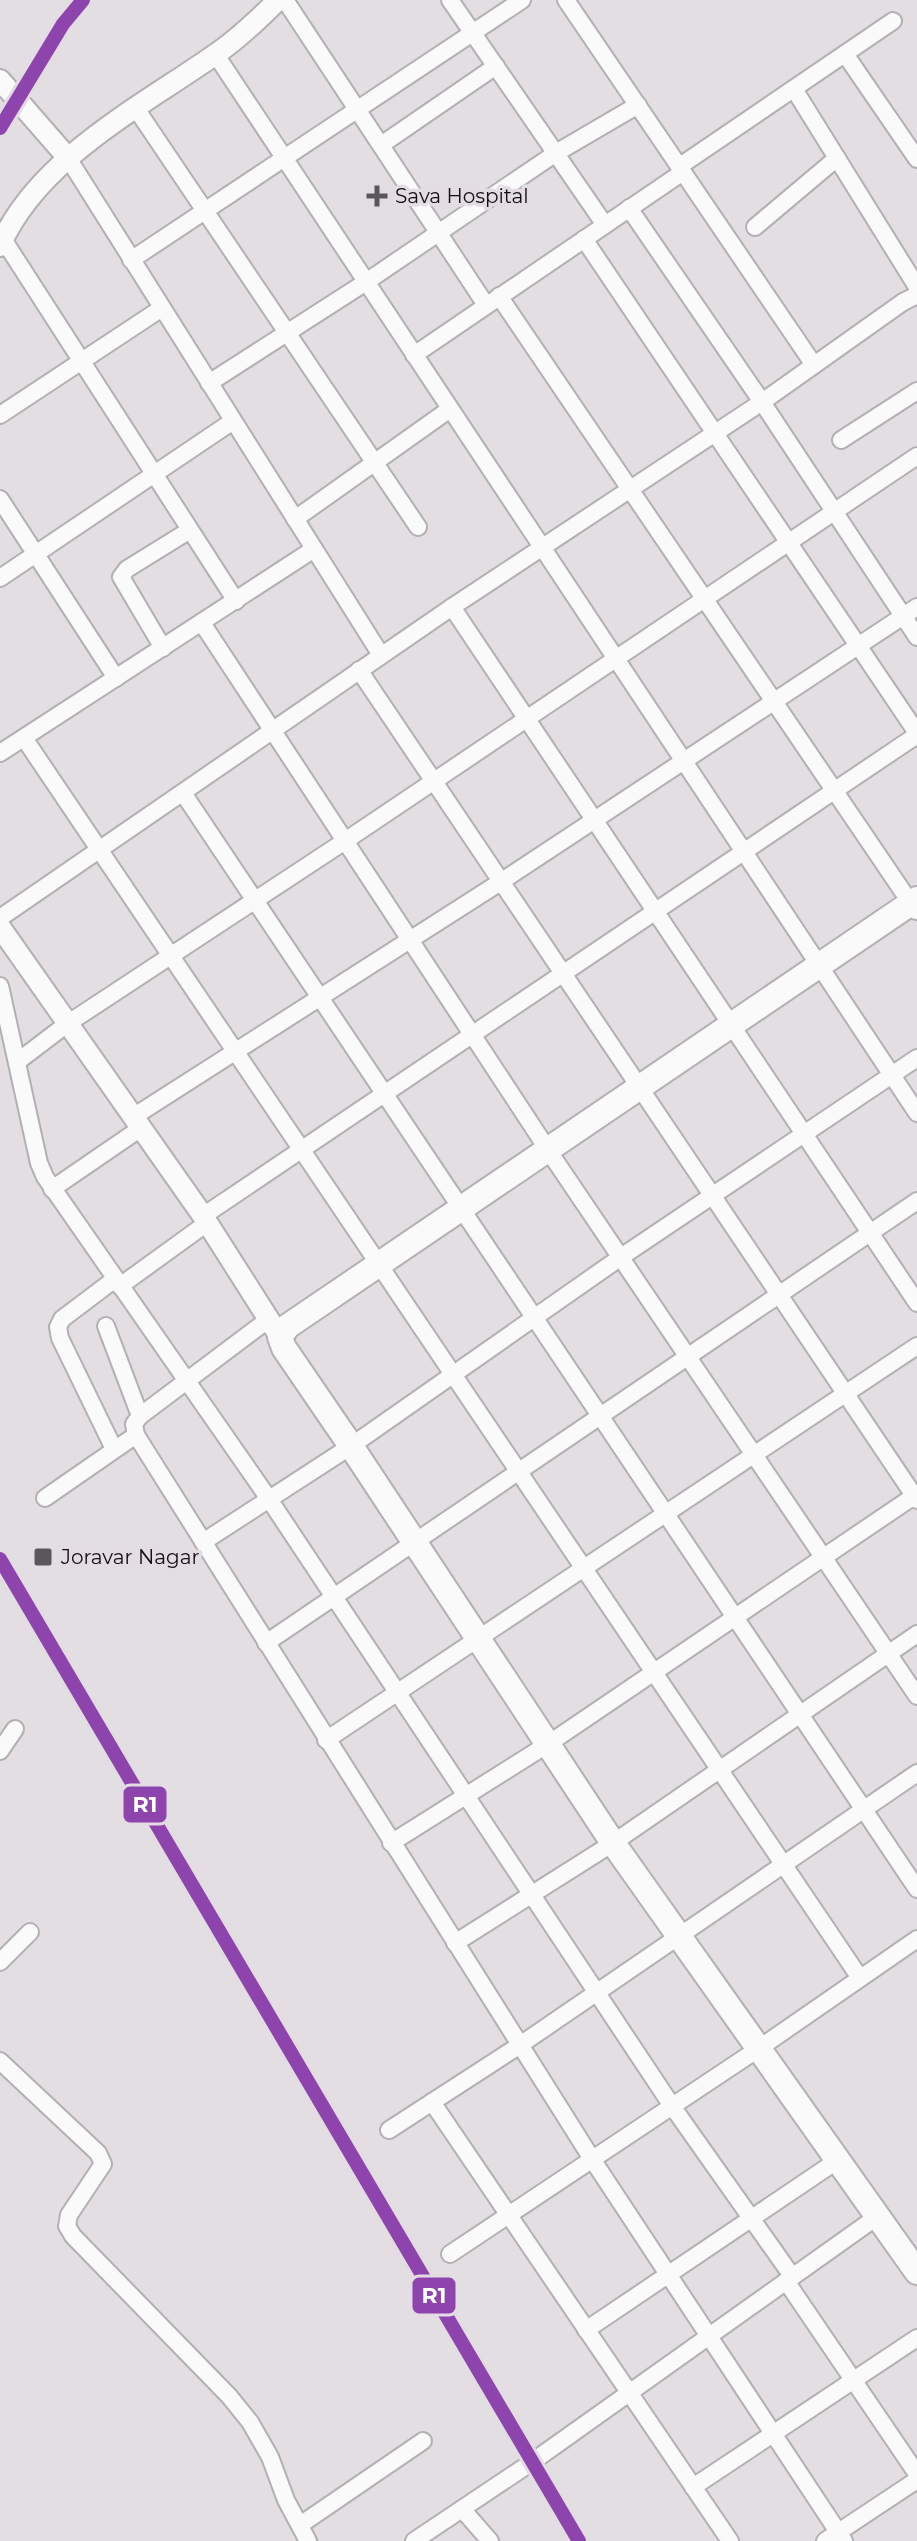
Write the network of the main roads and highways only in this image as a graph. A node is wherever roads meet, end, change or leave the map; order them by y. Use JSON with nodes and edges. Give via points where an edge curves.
{"nodes":[{"id":1,"x":915,"y":905,"type":"edge"},
{"id":2,"x":917,"y":2272,"type":"edge"}],
"edges":[{"from":1,"to":2,"type":"main road","via":[[288,1326],[274,1328],[613,1843]]}]}
